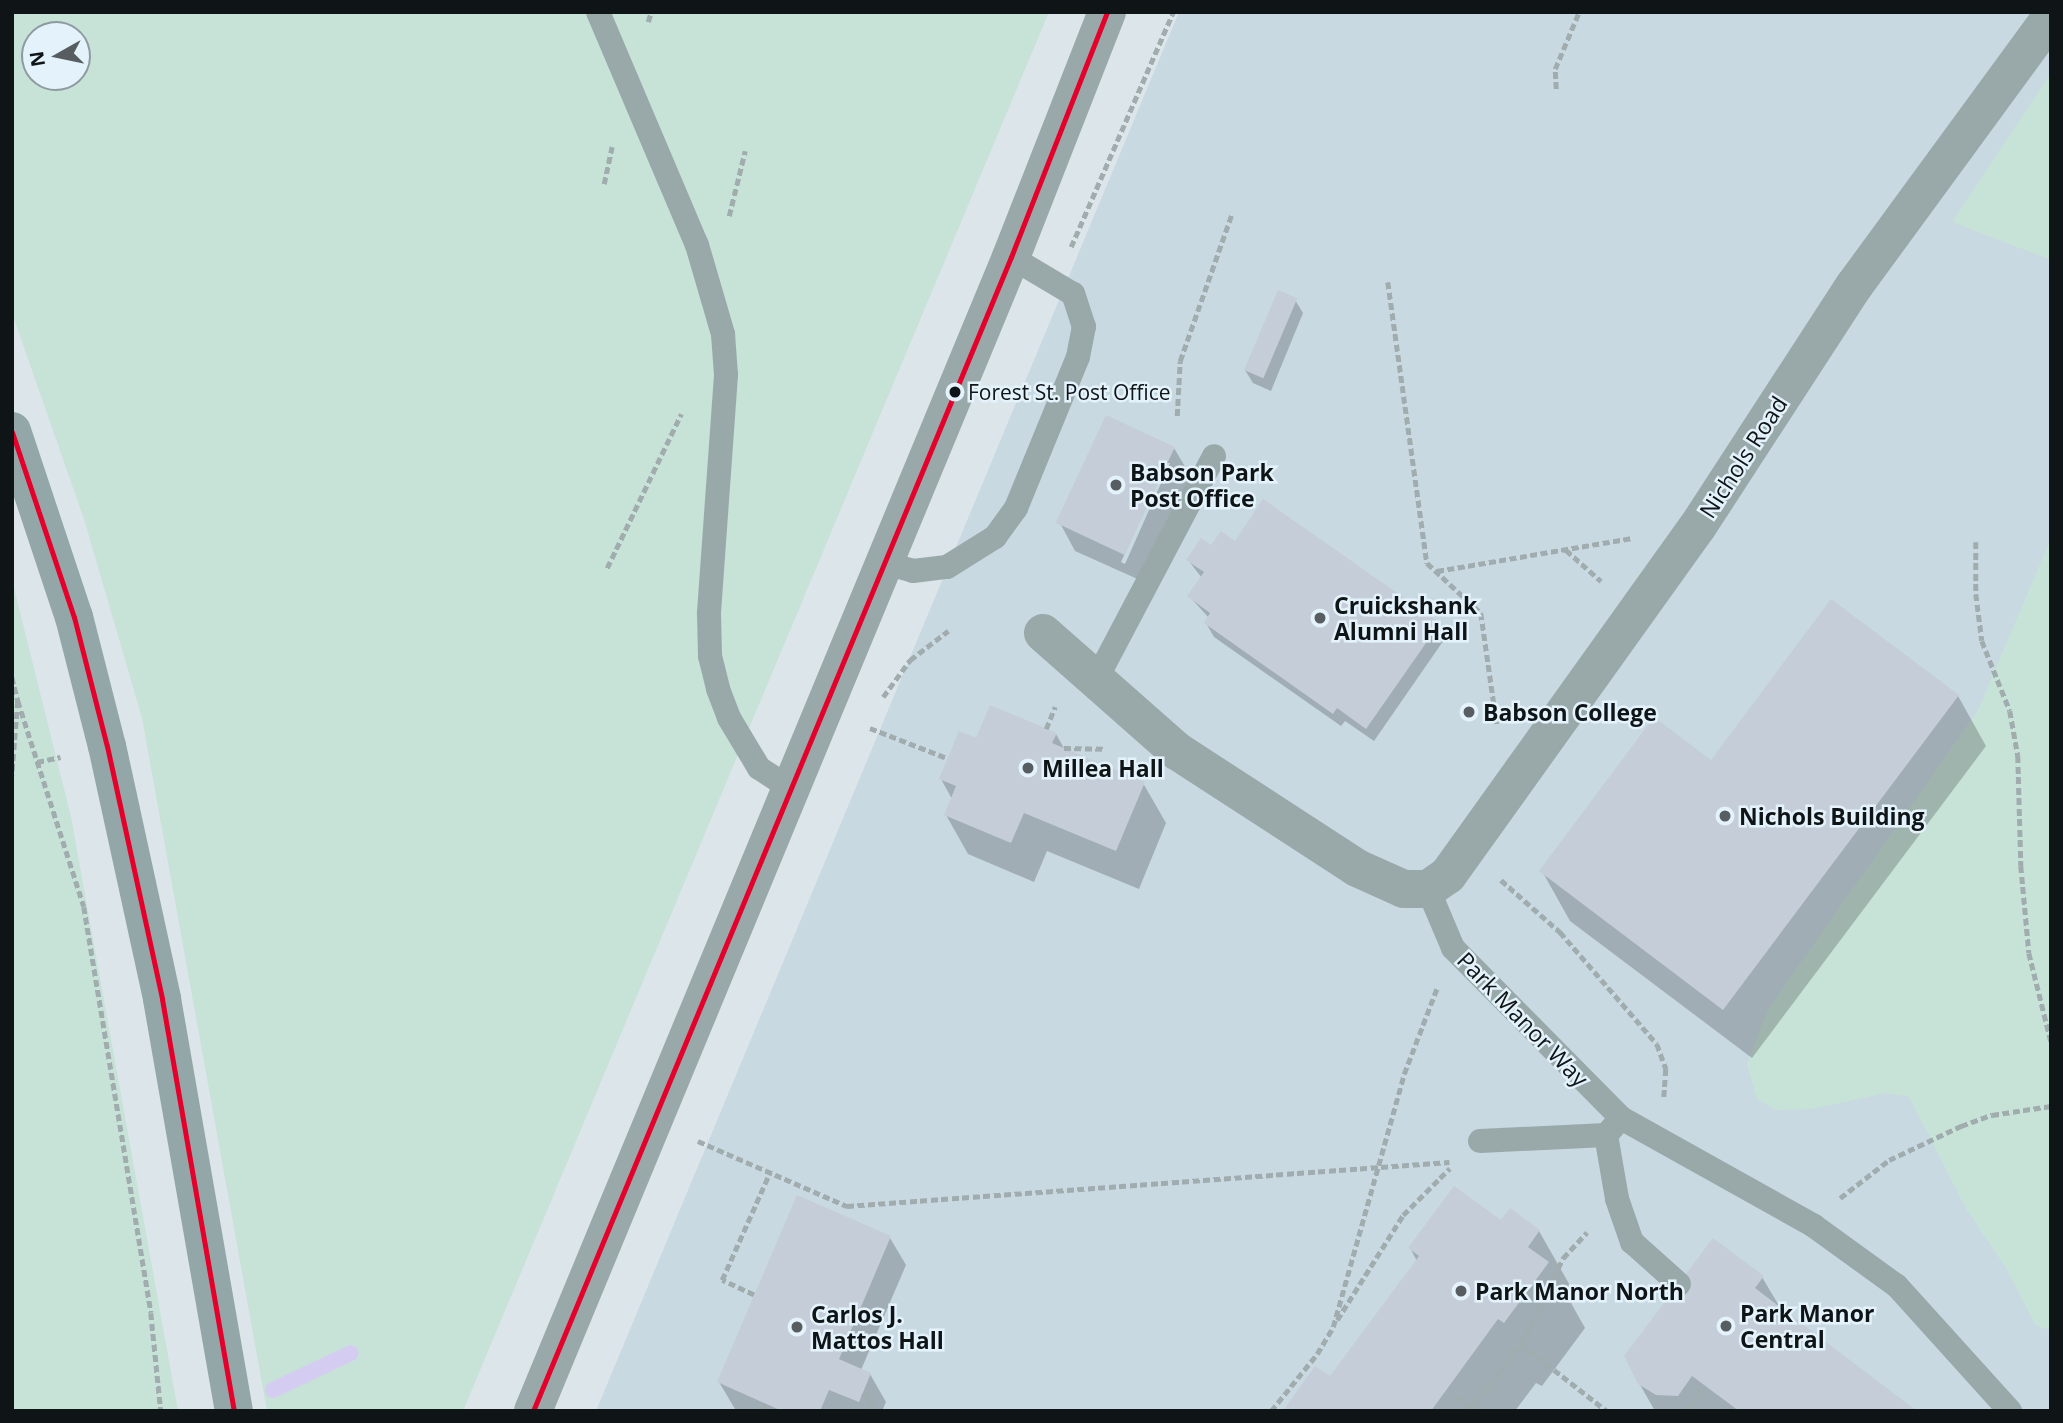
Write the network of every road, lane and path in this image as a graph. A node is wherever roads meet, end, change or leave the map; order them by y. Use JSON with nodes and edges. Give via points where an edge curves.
{"nodes":[{"id":1,"x":598,"y":12,"type":"edge"},
{"id":2,"x":1107,"y":12,"type":"edge"},
{"id":3,"x":1173,"y":12,"type":"edge"},
{"id":4,"x":1579,"y":12,"type":"edge"},
{"id":5,"x":2051,"y":17,"type":"edge"},
{"id":6,"x":1556,"y":89,"type":"dead end"},
{"id":7,"x":1231,"y":213,"type":"dead end"},
{"id":8,"x":1011,"y":257,"type":"junction"},
{"id":9,"x":1056,"y":280,"type":"junction"},
{"id":10,"x":1388,"y":282,"type":"dead end"},
{"id":11,"x":1177,"y":416,"type":"dead end"},
{"id":12,"x":12,"y":431,"type":"edge"},
{"id":13,"x":1214,"y":456,"type":"dead end"},
{"id":14,"x":1698,"y":526,"type":"junction"},
{"id":15,"x":1976,"y":542,"type":"dead end"},
{"id":16,"x":882,"y":562,"type":"junction"},
{"id":17,"x":1436,"y":571,"type":"junction"},
{"id":18,"x":1043,"y":633,"type":"dead end"},
{"id":19,"x":12,"y":677,"type":"edge"},
{"id":20,"x":1096,"y":680,"type":"junction"},
{"id":21,"x":18,"y":701,"type":"junction"},
{"id":22,"x":870,"y":728,"type":"dead end"},
{"id":23,"x":62,"y":756,"type":"dead end"},
{"id":24,"x":947,"y":758,"type":"dead end"},
{"id":25,"x":37,"y":762,"type":"junction"},
{"id":26,"x":12,"y":776,"type":"edge"},
{"id":27,"x":790,"y":788,"type":"junction"},
{"id":28,"x":1507,"y":792,"type":"junction"},
{"id":29,"x":1466,"y":850,"type":"junction"},
{"id":30,"x":1428,"y":889,"type":"junction"},
{"id":31,"x":1453,"y":948,"type":"junction"},
{"id":32,"x":2051,"y":1041,"type":"edge"},
{"id":33,"x":2051,"y":1106,"type":"edge"},
{"id":34,"x":1614,"y":1126,"type":"junction"},
{"id":35,"x":1653,"y":1135,"type":"junction"},
{"id":36,"x":698,"y":1141,"type":"dead end"},
{"id":37,"x":1480,"y":1141,"type":"dead end"},
{"id":38,"x":1379,"y":1167,"type":"junction"},
{"id":39,"x":770,"y":1172,"type":"junction"},
{"id":40,"x":1617,"y":1199,"type":"junction"},
{"id":41,"x":1814,"y":1226,"type":"junction"},
{"id":42,"x":1679,"y":1284,"type":"dead end"},
{"id":43,"x":754,"y":1295,"type":"dead end"},
{"id":44,"x":1333,"y":1327,"type":"junction"},
{"id":45,"x":1521,"y":1344,"type":"junction"},
{"id":46,"x":1704,"y":1385,"type":"dead end"},
{"id":47,"x":863,"y":1393,"type":"dead end"},
{"id":48,"x":1456,"y":1396,"type":"dead end"},
{"id":49,"x":765,"y":1403,"type":"dead end"},
{"id":50,"x":1471,"y":1410,"type":"edge"},
{"id":51,"x":161,"y":1411,"type":"edge"},
{"id":52,"x":234,"y":1411,"type":"edge"},
{"id":53,"x":534,"y":1411,"type":"edge"},
{"id":54,"x":762,"y":1411,"type":"edge"},
{"id":55,"x":873,"y":1411,"type":"edge"},
{"id":56,"x":1270,"y":1411,"type":"edge"},
{"id":57,"x":1607,"y":1411,"type":"edge"},
{"id":58,"x":1685,"y":1411,"type":"edge"},
{"id":59,"x":2010,"y":1411,"type":"edge"}],
"edges":[{"from":1,"to":27,"type":"lane","via":[[697,245],[723,334],[726,375],[709,614],[710,656],[718,689],[729,718],[759,768]]},
{"from":2,"to":8,"type":"street"},
{"from":3,"to":9,"type":"path"},
{"from":4,"to":6,"type":"path","via":[[1555,69]]},
{"from":5,"to":14,"type":"street","name":"Nichols Road","via":[[1854,286]]},
{"from":7,"to":11,"type":"path","via":[[1180,362]]},
{"from":8,"to":9,"type":"lane"},
{"from":8,"to":16,"type":"street"},
{"from":9,"to":16,"type":"lane","via":[[1073,294],[1080,309],[1083,342],[1016,508],[995,537],[956,564],[913,572]]},
{"from":10,"to":17,"type":"path","via":[[1427,563]]},
{"from":12,"to":52,"type":"main road","via":[[74,617],[113,773],[162,999]]},
{"from":13,"to":20,"type":"lane"},
{"from":14,"to":17,"type":"path"},
{"from":14,"to":28,"type":"street","name":"Nichols Road"},
{"from":15,"to":32,"type":"path","via":[[1982,641],[2010,711],[2018,756],[2029,953]]},
{"from":16,"to":27,"type":"street"},
{"from":17,"to":28,"type":"path","via":[[1481,613]]},
{"from":18,"to":20,"type":"street"},
{"from":19,"to":21,"type":"path"},
{"from":20,"to":30,"type":"street","via":[[1177,751],[1357,868],[1404,889]]},
{"from":21,"to":25,"type":"path"},
{"from":21,"to":26,"type":"path"},
{"from":22,"to":24,"type":"path"},
{"from":23,"to":25,"type":"path"},
{"from":25,"to":51,"type":"path","via":[[84,907],[151,1313]]},
{"from":27,"to":53,"type":"street"},
{"from":28,"to":29,"type":"street","name":"Nichols Road"},
{"from":29,"to":30,"type":"street","name":"Nichols Road","via":[[1448,875]]},
{"from":29,"to":35,"type":"path","via":[[1560,932],[1657,1044],[1666,1069]]},
{"from":30,"to":31,"type":"lane","name":"Park Manor Way"},
{"from":31,"to":34,"type":"lane","name":"Park Manor Way"},
{"from":31,"to":38,"type":"path","via":[[1404,1074]]},
{"from":33,"to":41,"type":"path","via":[[1992,1115],[1889,1160],[1860,1179]]},
{"from":34,"to":35,"type":"lane","name":"Park Manor Way"},
{"from":34,"to":37,"type":"lane"},
{"from":34,"to":40,"type":"lane"},
{"from":35,"to":41,"type":"lane","name":"Park Manor Way"},
{"from":36,"to":39,"type":"path"},
{"from":38,"to":39,"type":"path","via":[[847,1206]]},
{"from":38,"to":44,"type":"path"},
{"from":38,"to":44,"type":"path","via":[[1457,1161],[1403,1216]]},
{"from":39,"to":43,"type":"path","via":[[722,1280]]},
{"from":40,"to":42,"type":"lane","via":[[1632,1242]]},
{"from":40,"to":45,"type":"path","via":[[1563,1258]]},
{"from":41,"to":59,"type":"lane","name":"Park Manor Way","via":[[1897,1286]]},
{"from":44,"to":56,"type":"path"},
{"from":45,"to":50,"type":"path"},
{"from":45,"to":57,"type":"path"},
{"from":46,"to":58,"type":"path"},
{"from":47,"to":55,"type":"path","via":[[873,1402]]},
{"from":48,"to":50,"type":"path"},
{"from":49,"to":54,"type":"path"}]}
